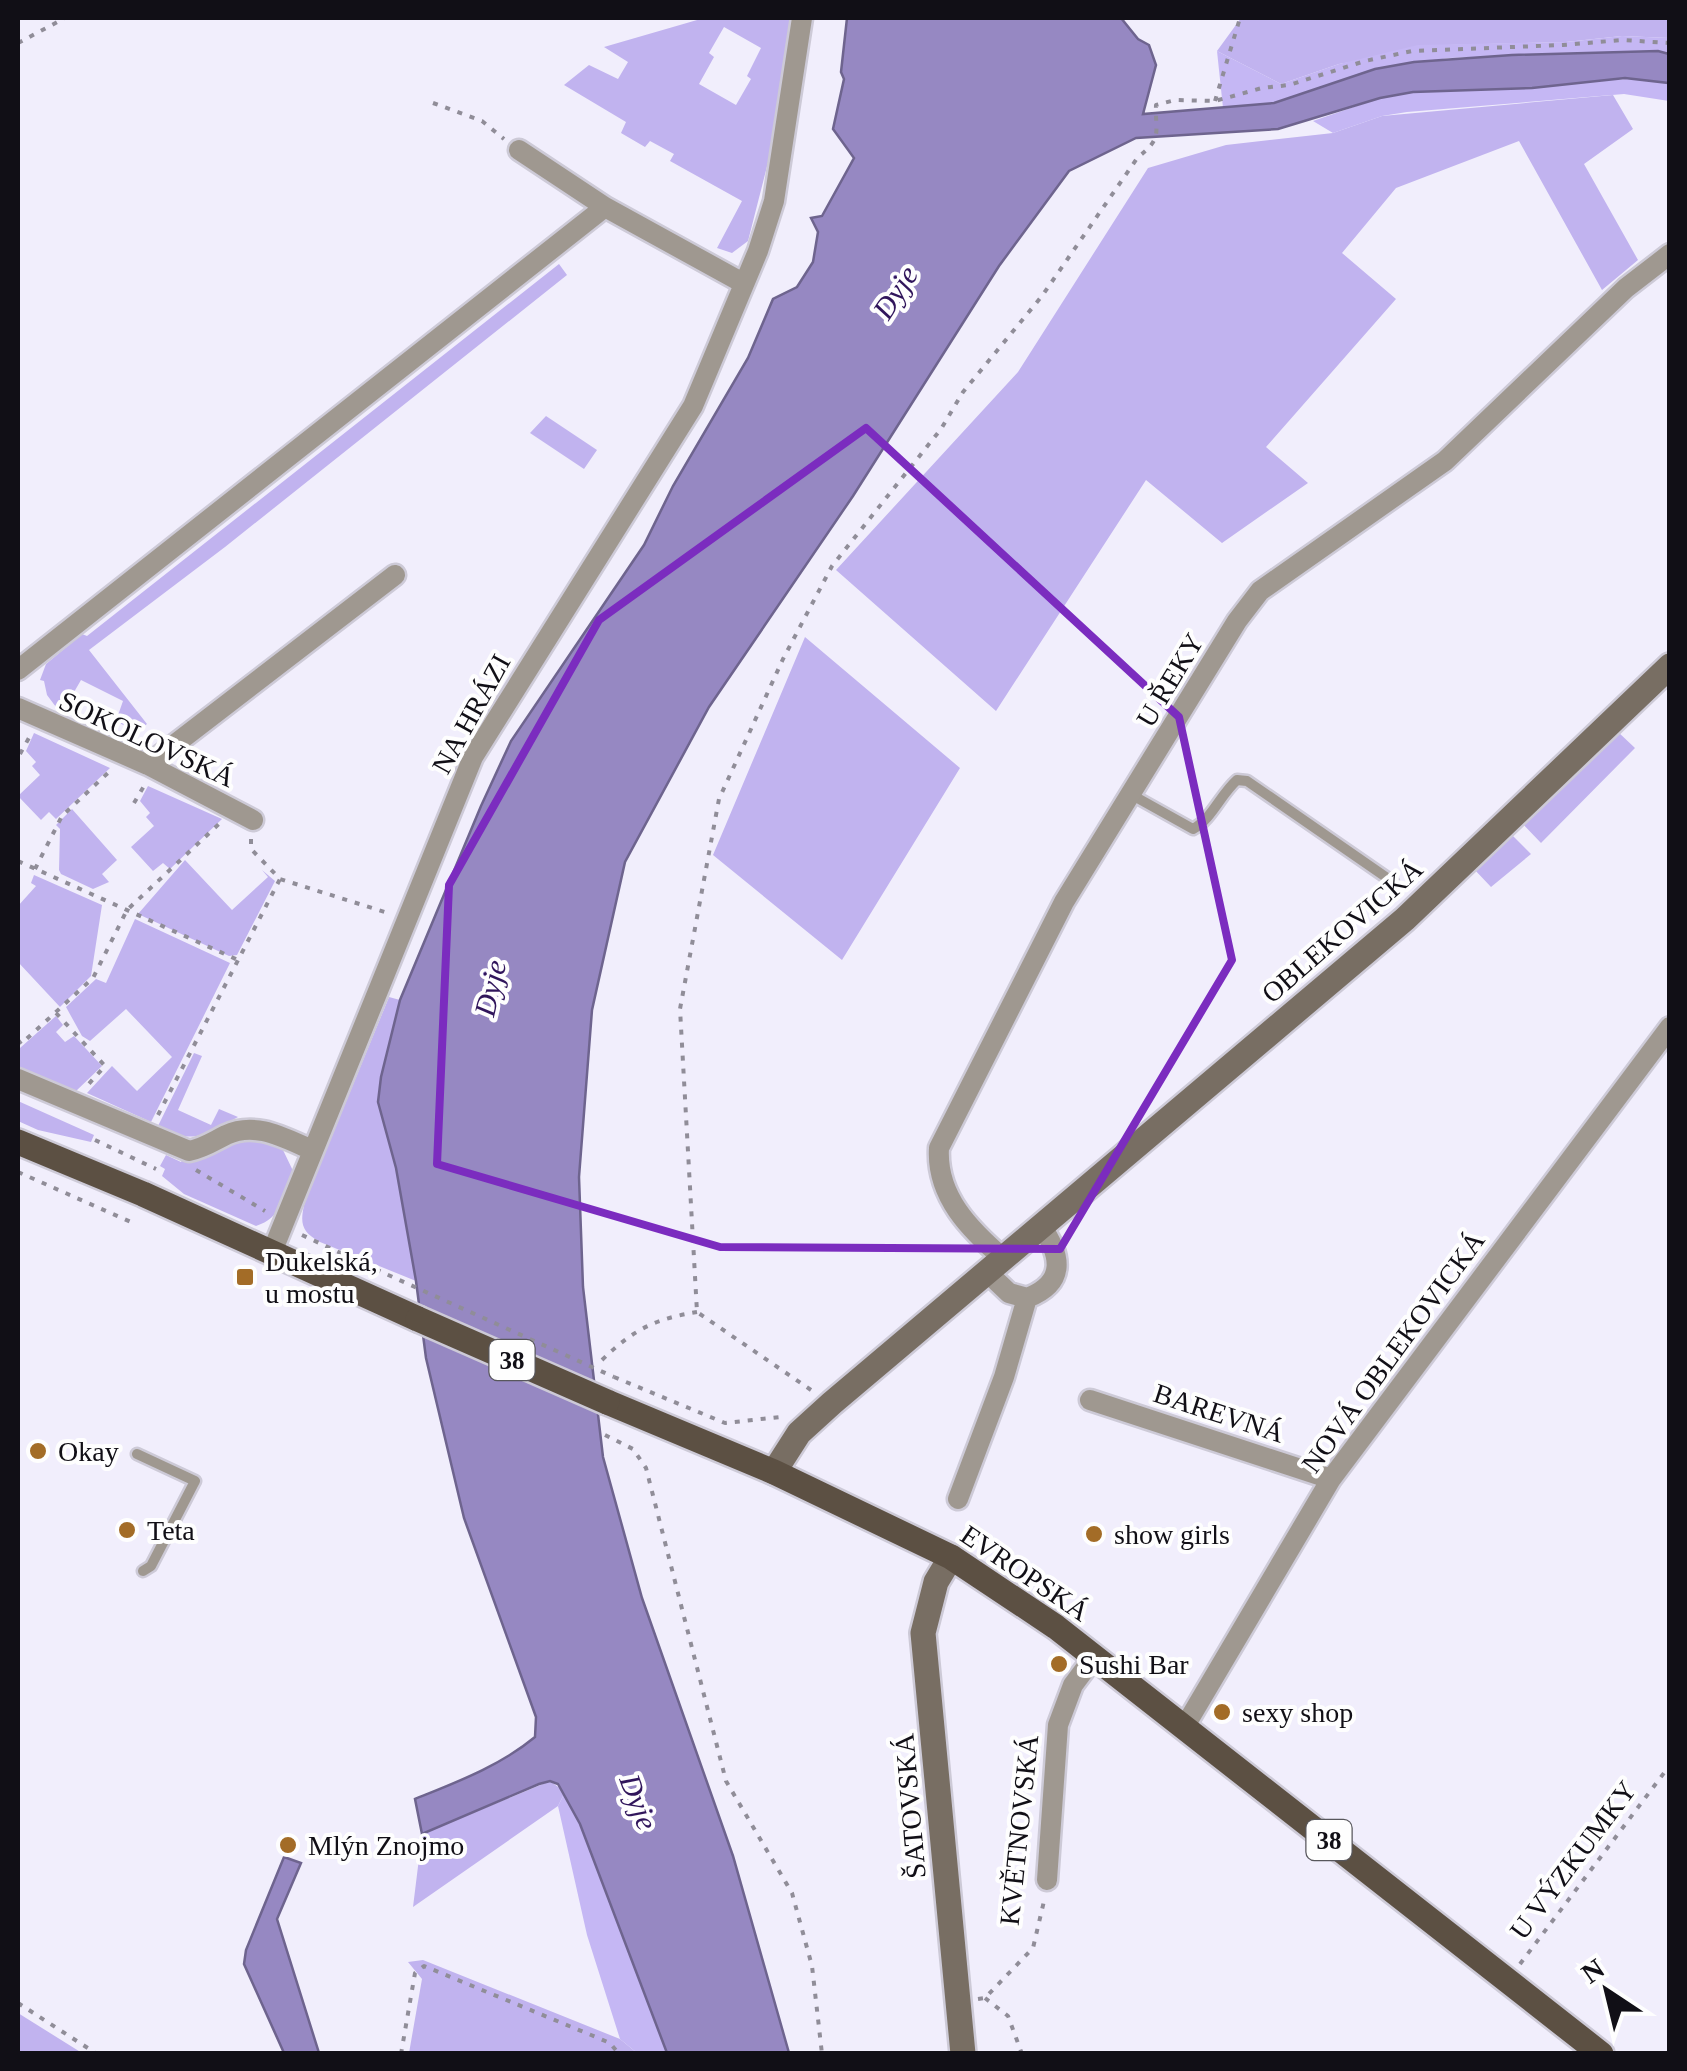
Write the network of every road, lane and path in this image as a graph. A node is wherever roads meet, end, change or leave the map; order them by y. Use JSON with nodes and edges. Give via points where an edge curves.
{"nodes":[{"id":1,"x":65,"y":18,"type":"edge"},
{"id":2,"x":802,"y":18,"type":"edge"},
{"id":3,"x":1240,"y":18,"type":"edge"},
{"id":4,"x":1670,"y":42,"type":"edge"},
{"id":5,"x":18,"y":44,"type":"edge"},
{"id":6,"x":1215,"y":101,"type":"junction"},
{"id":7,"x":432,"y":104,"type":"dead end"},
{"id":8,"x":519,"y":150,"type":"joint"},
{"id":9,"x":605,"y":207,"type":"junction"},
{"id":10,"x":1670,"y":254,"type":"edge"},
{"id":11,"x":743,"y":284,"type":"junction"},
{"id":12,"x":395,"y":576,"type":"dead end"},
{"id":13,"x":1670,"y":666,"type":"edge"},
{"id":14,"x":18,"y":670,"type":"edge"},
{"id":15,"x":18,"y":708,"type":"edge"},
{"id":16,"x":34,"y":729,"type":"dead end"},
{"id":17,"x":20,"y":754,"type":"dead end"},
{"id":18,"x":114,"y":766,"type":"dead end"},
{"id":19,"x":147,"y":773,"type":"junction"},
{"id":20,"x":1132,"y":795,"type":"junction"},
{"id":21,"x":134,"y":803,"type":"dead end"},
{"id":22,"x":228,"y":816,"type":"dead end"},
{"id":23,"x":253,"y":820,"type":"joint"},
{"id":24,"x":18,"y":861,"type":"edge"},
{"id":25,"x":34,"y":869,"type":"junction"},
{"id":26,"x":280,"y":879,"type":"junction"},
{"id":27,"x":1393,"y":882,"type":"dead end"},
{"id":28,"x":127,"y":910,"type":"junction"},
{"id":29,"x":407,"y":919,"type":"junction"},
{"id":30,"x":238,"y":960,"type":"junction"},
{"id":31,"x":56,"y":1013,"type":"junction"},
{"id":32,"x":1670,"y":1027,"type":"edge"},
{"id":33,"x":18,"y":1040,"type":"edge"},
{"id":34,"x":18,"y":1079,"type":"edge"},
{"id":35,"x":78,"y":1095,"type":"dead end"},
{"id":36,"x":151,"y":1128,"type":"dead end"},
{"id":37,"x":95,"y":1140,"type":"dead end"},
{"id":38,"x":18,"y":1142,"type":"edge"},
{"id":39,"x":312,"y":1150,"type":"junction"},
{"id":40,"x":156,"y":1168,"type":"dead end"},
{"id":41,"x":194,"y":1168,"type":"dead end"},
{"id":42,"x":18,"y":1172,"type":"edge"},
{"id":43,"x":285,"y":1220,"type":"junction"},
{"id":44,"x":131,"y":1222,"type":"dead end"},
{"id":45,"x":1041,"y":1226,"type":"junction"},
{"id":46,"x":272,"y":1252,"type":"junction"},
{"id":47,"x":996,"y":1266,"type":"junction"},
{"id":48,"x":1026,"y":1298,"type":"junction"},
{"id":49,"x":697,"y":1312,"type":"junction"},
{"id":50,"x":602,"y":1360,"type":"dead end"},
{"id":51,"x":1090,"y":1400,"type":"dead end"},
{"id":52,"x":832,"y":1404,"type":"junction"},
{"id":53,"x":799,"y":1433,"type":"junction"},
{"id":54,"x":605,"y":1435,"type":"dead end"},
{"id":55,"x":137,"y":1454,"type":"dead end"},
{"id":56,"x":774,"y":1472,"type":"junction"},
{"id":57,"x":1331,"y":1479,"type":"junction"},
{"id":58,"x":958,"y":1500,"type":"dead end"},
{"id":59,"x":951,"y":1558,"type":"junction"},
{"id":60,"x":142,"y":1571,"type":"dead end"},
{"id":61,"x":1094,"y":1657,"type":"junction"},
{"id":62,"x":1185,"y":1726,"type":"junction"},
{"id":63,"x":1670,"y":1765,"type":"edge"},
{"id":64,"x":1047,"y":1880,"type":"joint"},
{"id":65,"x":1509,"y":1980,"type":"junction"},
{"id":66,"x":984,"y":1998,"type":"junction"},
{"id":67,"x":958,"y":2000,"type":"junction"},
{"id":68,"x":18,"y":2002,"type":"edge"},
{"id":69,"x":96,"y":2053,"type":"edge"},
{"id":70,"x":402,"y":2054,"type":"edge"},
{"id":71,"x":620,"y":2054,"type":"edge"},
{"id":72,"x":822,"y":2054,"type":"edge"},
{"id":73,"x":962,"y":2054,"type":"edge"},
{"id":74,"x":1022,"y":2054,"type":"edge"},
{"id":75,"x":1601,"y":2054,"type":"edge"}],
"edges":[{"from":1,"to":5,"type":"path"},
{"from":2,"to":11,"type":"street","name":"NA HRÁZI","via":[[774,201]]},
{"from":3,"to":6,"type":"path"},
{"from":4,"to":6,"type":"path","via":[[1412,51]]},
{"from":6,"to":49,"type":"path","via":[[1156,104],[1157,139],[832,566],[720,798],[680,1010]]},
{"from":7,"to":8,"type":"path","via":[[482,121]]},
{"from":8,"to":9,"type":"street"},
{"from":9,"to":11,"type":"street"},
{"from":9,"to":14,"type":"street"},
{"from":10,"to":20,"type":"street","name":"U ŘEKY","via":[[1445,461],[1260,591]]},
{"from":11,"to":29,"type":"street","name":"NA HRÁZI","via":[[694,406],[472,757]]},
{"from":12,"to":19,"type":"street"},
{"from":13,"to":45,"type":"street","name":"OBLEKOVICKÁ","via":[[1405,919]]},
{"from":15,"to":19,"type":"street","name":"SOKOLOVSKÁ"},
{"from":16,"to":17,"type":"path"},
{"from":18,"to":25,"type":"path","via":[[62,816]]},
{"from":19,"to":21,"type":"path"},
{"from":19,"to":23,"type":"street","name":"SOKOLOVSKÁ"},
{"from":20,"to":27,"type":"lane","via":[[1193,829],[1229,787],[1247,781]]},
{"from":20,"to":47,"type":"street","name":"U ŘEKY","via":[[1064,902],[939,1148],[938,1164],[958,1214]]},
{"from":22,"to":28,"type":"path"},
{"from":23,"to":26,"type":"path","via":[[251,849]]},
{"from":24,"to":25,"type":"path"},
{"from":25,"to":28,"type":"path"},
{"from":26,"to":29,"type":"path"},
{"from":26,"to":30,"type":"path"},
{"from":28,"to":30,"type":"path"},
{"from":28,"to":31,"type":"path","via":[[93,978]]},
{"from":29,"to":39,"type":"street","name":"NA HRÁZI"},
{"from":30,"to":36,"type":"path"},
{"from":31,"to":33,"type":"path"},
{"from":31,"to":35,"type":"path","via":[[107,1064]]},
{"from":32,"to":57,"type":"street","name":"NOVÁ OBLEKOVICKÁ"},
{"from":34,"to":39,"type":"street","via":[[189,1151],[246,1128]]},
{"from":37,"to":40,"type":"path"},
{"from":38,"to":46,"type":"main road","number":"38"},
{"from":39,"to":43,"type":"street","name":"NA HRÁZI"},
{"from":41,"to":43,"type":"path"},
{"from":42,"to":44,"type":"path"},
{"from":43,"to":46,"type":"street","name":"NA HRÁZI"},
{"from":43,"to":53,"type":"path","bridge":true,"via":[[306,1238],[724,1423],[786,1416]]},
{"from":45,"to":47,"type":"street","name":"OBLEKOVICKÁ"},
{"from":45,"to":48,"type":"street","via":[[1058,1263],[1052,1280]]},
{"from":46,"to":56,"type":"main road","name":"EVROPSKÁ","number":"38","bridge":true},
{"from":47,"to":48,"type":"street","via":[[1009,1293]]},
{"from":47,"to":52,"type":"street","name":"OBLEKOVICKÁ"},
{"from":48,"to":58,"type":"street"},
{"from":49,"to":50,"type":"path","via":[[630,1334]]},
{"from":49,"to":52,"type":"path"},
{"from":51,"to":57,"type":"street","name":"BAREVNÁ"},
{"from":52,"to":53,"type":"street","name":"OBLEKOVICKÁ"},
{"from":53,"to":56,"type":"street","name":"OBLEKOVICKÁ"},
{"from":54,"to":72,"type":"path","via":[[633,1449],[646,1468],[726,1782],[792,1894],[812,1966]]},
{"from":55,"to":60,"type":"lane","via":[[195,1481],[151,1566]]},
{"from":56,"to":59,"type":"main road","name":"EVROPSKÁ","number":"38"},
{"from":57,"to":62,"type":"street","name":"NOVÁ OBLEKOVICKÁ"},
{"from":59,"to":61,"type":"main road","name":"EVROPSKÁ","number":"38"},
{"from":59,"to":67,"type":"street","name":"ŠATOVSKÁ","via":[[936,1582],[924,1633]]},
{"from":61,"to":62,"type":"main road","name":"EVROPSKÁ","number":"38"},
{"from":61,"to":64,"type":"street","name":"KVĚTNOVSKÁ","via":[[1073,1684],[1058,1725]]},
{"from":62,"to":65,"type":"main road","name":"EVROPSKÁ","number":"38"},
{"from":63,"to":65,"type":"path","name":"U VÝZKUMKY"},
{"from":64,"to":66,"type":"path","name":"KVĚTNOVSKÁ","via":[[1033,1948]]},
{"from":65,"to":75,"type":"main road","name":"EVROPSKÁ","number":"38"},
{"from":66,"to":67,"type":"path"},
{"from":66,"to":74,"type":"path","via":[[1008,2016]]},
{"from":67,"to":73,"type":"street","name":"ŠATOVSKÁ"},
{"from":68,"to":69,"type":"path"},
{"from":70,"to":71,"type":"path","via":[[415,1973],[424,1966],[601,2039]]}]}
